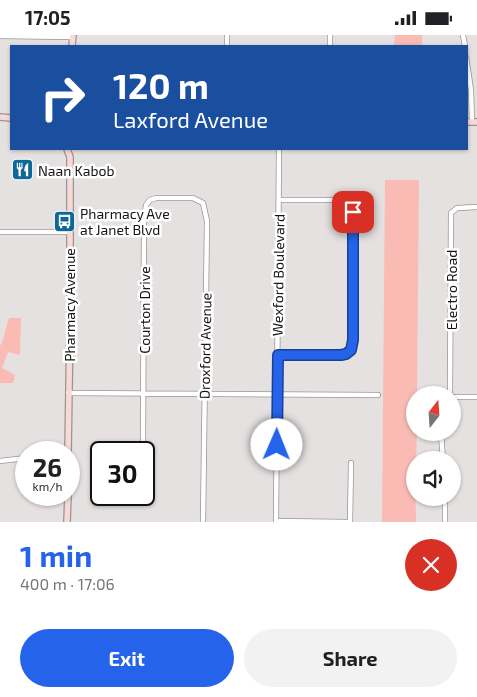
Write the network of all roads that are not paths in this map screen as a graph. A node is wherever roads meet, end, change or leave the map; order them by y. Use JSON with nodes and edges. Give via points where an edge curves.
{"nodes":[{"id":1,"x":0,"y":36,"type":"edge"},
{"id":2,"x":73,"y":36,"type":"edge"},
{"id":3,"x":468,"y":70,"type":"edge"},
{"id":4,"x":472,"y":122,"type":"edge"},
{"id":5,"x":67,"y":150,"type":"edge"},
{"id":6,"x":73,"y":150,"type":"edge"},
{"id":7,"x":279,"y":150,"type":"edge"},
{"id":8,"x":70,"y":157,"type":"junction"},
{"id":9,"x":172,"y":198,"type":"joint"},
{"id":10,"x":279,"y":200,"type":"junction"},
{"id":11,"x":477,"y":207,"type":"edge"},
{"id":12,"x":0,"y":232,"type":"edge"},
{"id":13,"x":69,"y":232,"type":"junction"},
{"id":14,"x":278,"y":355,"type":"junction"},
{"id":15,"x":451,"y":386,"type":"edge"},
{"id":16,"x":68,"y":393,"type":"junction"},
{"id":17,"x":143,"y":393,"type":"junction"},
{"id":18,"x":205,"y":393,"type":"junction"},
{"id":19,"x":277,"y":394,"type":"junction"},
{"id":20,"x":378,"y":395,"type":"dead end"},
{"id":21,"x":461,"y":396,"type":"edge"},
{"id":22,"x":477,"y":397,"type":"edge"},
{"id":23,"x":68,"y":441,"type":"edge"},
{"id":24,"x":143,"y":441,"type":"edge"},
{"id":25,"x":15,"y":459,"type":"edge"},
{"id":26,"x":0,"y":461,"type":"edge"},
{"id":27,"x":351,"y":463,"type":"dead end"},
{"id":28,"x":68,"y":506,"type":"edge"},
{"id":29,"x":445,"y":506,"type":"edge"},
{"id":30,"x":67,"y":522,"type":"edge"},
{"id":31,"x":204,"y":522,"type":"edge"},
{"id":32,"x":276,"y":522,"type":"edge"},
{"id":33,"x":348,"y":522,"type":"edge"},
{"id":34,"x":444,"y":522,"type":"edge"}],
"edges":[{"from":1,"to":2,"type":"street"},
{"from":3,"to":4,"type":"street"},
{"from":5,"to":8,"type":"street","name":"Pharmacy Avenue"},
{"from":6,"to":8,"type":"street","name":"Pharmacy Avenue"},
{"from":7,"to":10,"type":"street","name":"Wexford Boulevard"},
{"from":8,"to":13,"type":"street","name":"Pharmacy Avenue"},
{"from":9,"to":17,"type":"street","name":"Courton Drive","via":[[150,200],[146,205]]},
{"from":9,"to":18,"type":"street","name":"Droxford Avenue","via":[[193,198],[203,203],[207,221]]},
{"from":10,"to":14,"type":"street","name":"Wexford Boulevard"},
{"from":10,"to":14,"type":"street","via":[[341,200],[350,203],[353,212],[353,330],[351,350],[346,354]]},
{"from":11,"to":15,"type":"street","name":"Electro Road","via":[[457,208],[451,213]]},
{"from":12,"to":13,"type":"street"},
{"from":13,"to":16,"type":"street","name":"Pharmacy Avenue"},
{"from":14,"to":19,"type":"street","name":"Wexford Boulevard"},
{"from":16,"to":17,"type":"street"},
{"from":16,"to":23,"type":"street","name":"Pharmacy Avenue"},
{"from":17,"to":18,"type":"street"},
{"from":17,"to":24,"type":"street","name":"Courton Drive"},
{"from":18,"to":19,"type":"street"},
{"from":18,"to":31,"type":"street","name":"Droxford Avenue"},
{"from":19,"to":20,"type":"street"},
{"from":19,"to":32,"type":"street","name":"Wexford Boulevard"},
{"from":21,"to":22,"type":"street"},
{"from":25,"to":26,"type":"street"},
{"from":27,"to":33,"type":"street"},
{"from":28,"to":30,"type":"street"},
{"from":29,"to":34,"type":"street"},
{"from":32,"to":33,"type":"street"}]}
